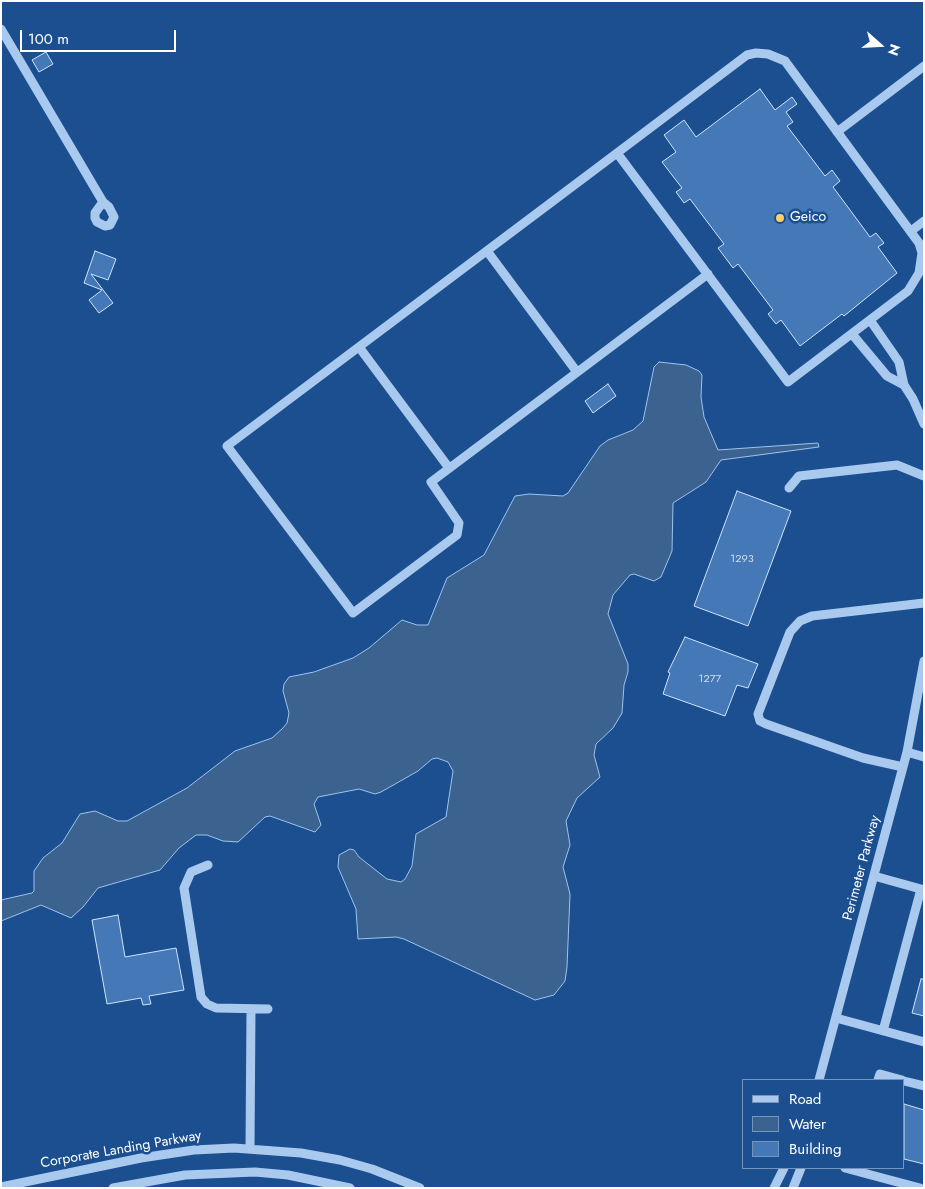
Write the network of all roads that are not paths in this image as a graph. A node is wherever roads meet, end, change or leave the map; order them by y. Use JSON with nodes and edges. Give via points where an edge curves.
{"nodes":[{"id":1,"x":1,"y":29,"type":"edge"},
{"id":2,"x":924,"y":66,"type":"edge"},
{"id":3,"x":837,"y":132,"type":"junction"},
{"id":4,"x":618,"y":152,"type":"junction"},
{"id":5,"x":103,"y":202,"type":"dead end"},
{"id":6,"x":924,"y":221,"type":"edge"},
{"id":7,"x":911,"y":231,"type":"junction"},
{"id":8,"x":487,"y":251,"type":"junction"},
{"id":9,"x":708,"y":274,"type":"junction"},
{"id":10,"x":870,"y":320,"type":"junction"},
{"id":11,"x":852,"y":334,"type":"junction"},
{"id":12,"x":359,"y":347,"type":"junction"},
{"id":13,"x":577,"y":372,"type":"junction"},
{"id":14,"x":904,"y":385,"type":"junction"},
{"id":15,"x":924,"y":424,"type":"edge"},
{"id":16,"x":449,"y":468,"type":"junction"},
{"id":17,"x":924,"y":476,"type":"edge"},
{"id":18,"x":789,"y":488,"type":"dead end"},
{"id":19,"x":924,"y":603,"type":"edge"},
{"id":20,"x":924,"y":661,"type":"edge"},
{"id":21,"x":907,"y":752,"type":"junction"},
{"id":22,"x":924,"y":757,"type":"edge"},
{"id":23,"x":903,"y":767,"type":"junction"},
{"id":24,"x":208,"y":865,"type":"dead end"},
{"id":25,"x":874,"y":876,"type":"junction"},
{"id":26,"x":923,"y":890,"type":"edge"},
{"id":27,"x":251,"y":1009,"type":"junction"},
{"id":28,"x":268,"y":1009,"type":"dead end"},
{"id":29,"x":836,"y":1018,"type":"junction"},
{"id":30,"x":883,"y":1031,"type":"junction"},
{"id":31,"x":924,"y":1042,"type":"edge"},
{"id":32,"x":819,"y":1079,"type":"edge"},
{"id":33,"x":878,"y":1079,"type":"edge"},
{"id":34,"x":899,"y":1079,"type":"edge"},
{"id":35,"x":905,"y":1081,"type":"edge"},
{"id":36,"x":924,"y":1086,"type":"edge"},
{"id":37,"x":250,"y":1148,"type":"junction"},
{"id":38,"x":784,"y":1169,"type":"edge"},
{"id":39,"x":801,"y":1169,"type":"edge"},
{"id":40,"x":851,"y":1169,"type":"edge"},
{"id":41,"x":151,"y":1184,"type":"edge"},
{"id":42,"x":338,"y":1186,"type":"edge"},
{"id":43,"x":1,"y":1187,"type":"edge"},
{"id":44,"x":113,"y":1188,"type":"edge"},
{"id":45,"x":350,"y":1188,"type":"edge"},
{"id":46,"x":420,"y":1188,"type":"edge"},
{"id":47,"x":774,"y":1188,"type":"edge"},
{"id":48,"x":793,"y":1188,"type":"edge"},
{"id":49,"x":920,"y":1188,"type":"edge"}],
"edges":[{"from":1,"to":5,"type":"street"},
{"from":2,"to":3,"type":"street"},
{"from":3,"to":4,"type":"street","via":[[785,61],[756,53],[747,55]]},
{"from":3,"to":7,"type":"street"},
{"from":4,"to":8,"type":"street"},
{"from":4,"to":9,"type":"street"},
{"from":6,"to":7,"type":"street"},
{"from":7,"to":10,"type":"street","via":[[922,253],[919,273],[908,291]]},
{"from":8,"to":12,"type":"street"},
{"from":8,"to":13,"type":"street"},
{"from":9,"to":11,"type":"street","via":[[788,382]]},
{"from":9,"to":13,"type":"street"},
{"from":10,"to":11,"type":"street"},
{"from":10,"to":14,"type":"street","via":[[899,362]]},
{"from":11,"to":14,"type":"street","via":[[887,376]]},
{"from":12,"to":16,"type":"street"},
{"from":12,"to":16,"type":"street","via":[[227,446],[353,613],[457,535],[459,523],[431,482]]},
{"from":13,"to":16,"type":"street"},
{"from":14,"to":15,"type":"street","via":[[914,399]]},
{"from":17,"to":18,"type":"street","via":[[897,465],[799,476]]},
{"from":19,"to":23,"type":"street","via":[[812,616],[800,621],[790,632],[758,714],[760,721],[766,724],[863,758]]},
{"from":20,"to":21,"type":"street","name":"Perimeter Parkway"},
{"from":21,"to":22,"type":"street"},
{"from":21,"to":23,"type":"street","name":"Perimeter Parkway"},
{"from":23,"to":25,"type":"street","name":"Perimeter Parkway"},
{"from":24,"to":27,"type":"street","via":[[191,872],[184,888],[201,996],[216,1008]]},
{"from":25,"to":26,"type":"street"},
{"from":25,"to":29,"type":"street","name":"Perimeter Parkway"},
{"from":26,"to":30,"type":"street"},
{"from":27,"to":28,"type":"street"},
{"from":27,"to":37,"type":"street"},
{"from":29,"to":30,"type":"street"},
{"from":29,"to":32,"type":"street","name":"Perimeter Parkway"},
{"from":30,"to":31,"type":"street"},
{"from":33,"to":34,"type":"street","via":[[880,1074]]},
{"from":35,"to":36,"type":"street"},
{"from":37,"to":43,"type":"street","name":"Corporate Landing Parkway","via":[[194,1150]]},
{"from":37,"to":46,"type":"street","name":"Corporate Landing Parkway","via":[[340,1160]]},
{"from":38,"to":47,"type":"street"},
{"from":39,"to":48,"type":"street"},
{"from":40,"to":49,"type":"street"},
{"from":41,"to":42,"type":"street","via":[[206,1173],[255,1172],[288,1175]]},
{"from":41,"to":44,"type":"street"},
{"from":42,"to":45,"type":"street"}]}
